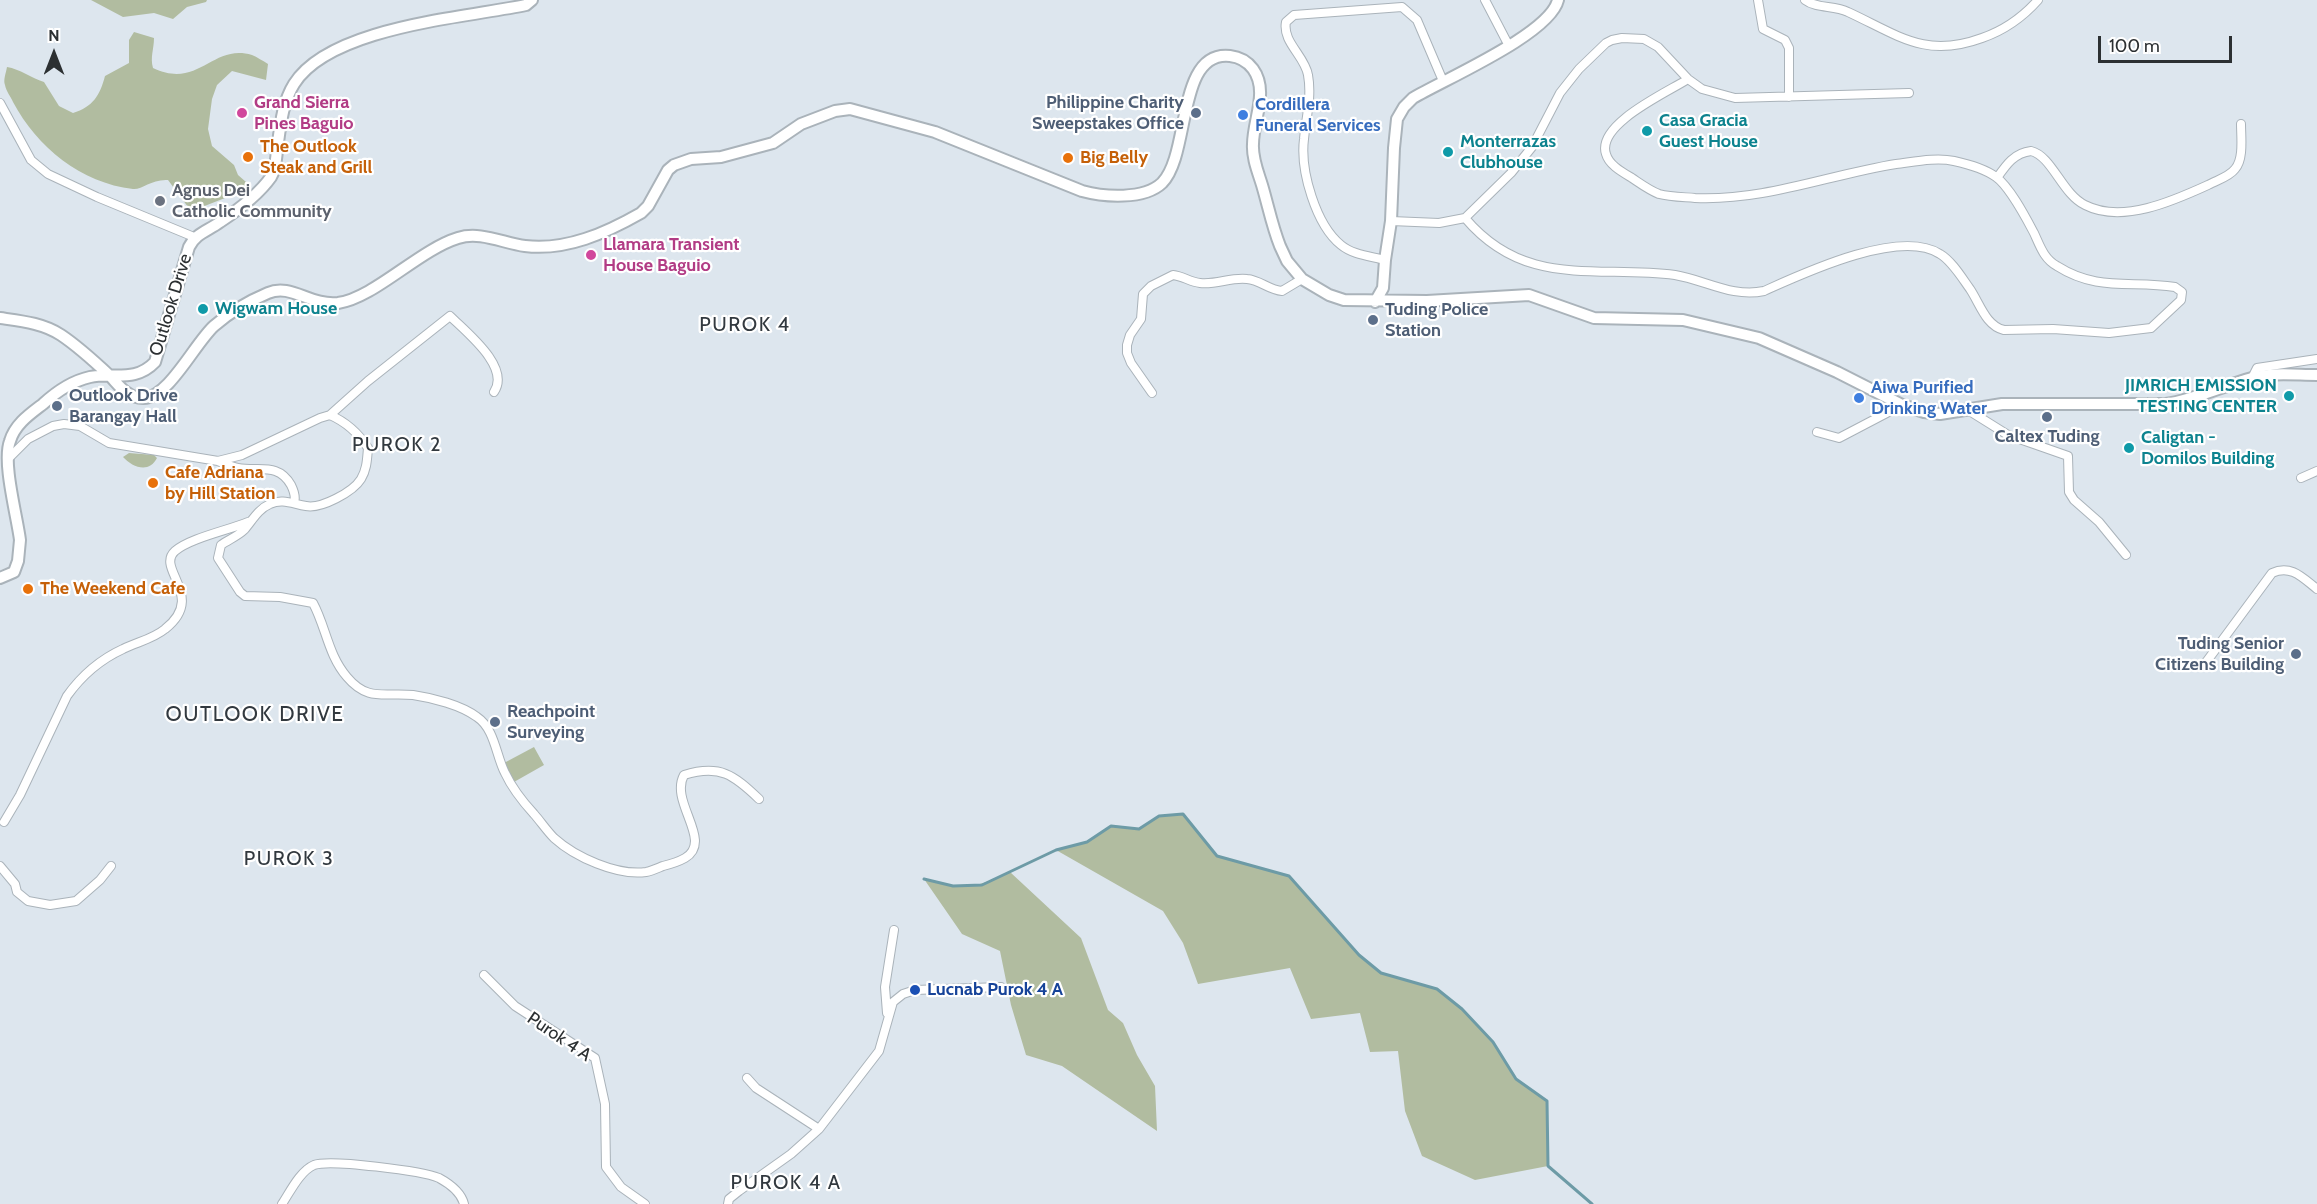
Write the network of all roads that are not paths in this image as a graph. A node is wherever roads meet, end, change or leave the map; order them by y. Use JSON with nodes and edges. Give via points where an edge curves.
{"nodes":[{"id":1,"x":532,"y":0,"type":"edge"},
{"id":2,"x":1485,"y":0,"type":"edge"},
{"id":3,"x":1558,"y":0,"type":"edge"},
{"id":4,"x":1758,"y":0,"type":"edge"},
{"id":5,"x":1805,"y":0,"type":"edge"},
{"id":6,"x":2038,"y":0,"type":"edge"},
{"id":7,"x":1509,"y":46,"type":"junction"},
{"id":8,"x":1688,"y":79,"type":"junction"},
{"id":9,"x":1443,"y":81,"type":"junction"},
{"id":10,"x":1909,"y":93,"type":"dead end"},
{"id":11,"x":1789,"y":97,"type":"junction"},
{"id":12,"x":0,"y":103,"type":"edge"},
{"id":13,"x":2241,"y":124,"type":"dead end"},
{"id":14,"x":1997,"y":178,"type":"junction"},
{"id":15,"x":1465,"y":218,"type":"junction"},
{"id":16,"x":1391,"y":221,"type":"junction"},
{"id":17,"x":194,"y":237,"type":"junction"},
{"id":18,"x":1384,"y":260,"type":"junction"},
{"id":19,"x":1302,"y":279,"type":"junction"},
{"id":20,"x":1383,"y":288,"type":"junction"},
{"id":21,"x":1391,"y":301,"type":"junction"},
{"id":22,"x":1376,"y":302,"type":"junction"},
{"id":23,"x":0,"y":318,"type":"edge"},
{"id":24,"x":2317,"y":359,"type":"edge"},
{"id":25,"x":2317,"y":375,"type":"edge"},
{"id":26,"x":111,"y":377,"type":"junction"},
{"id":27,"x":2252,"y":378,"type":"junction"},
{"id":28,"x":495,"y":392,"type":"dead end"},
{"id":29,"x":1152,"y":393,"type":"dead end"},
{"id":30,"x":1902,"y":405,"type":"junction"},
{"id":31,"x":1968,"y":410,"type":"junction"},
{"id":32,"x":330,"y":415,"type":"junction"},
{"id":33,"x":1817,"y":432,"type":"dead end"},
{"id":34,"x":8,"y":459,"type":"junction"},
{"id":35,"x":218,"y":461,"type":"junction"},
{"id":36,"x":2317,"y":471,"type":"edge"},
{"id":37,"x":2301,"y":478,"type":"dead end"},
{"id":38,"x":294,"y":503,"type":"junction"},
{"id":39,"x":248,"y":522,"type":"junction"},
{"id":40,"x":2126,"y":555,"type":"dead end"},
{"id":41,"x":0,"y":578,"type":"edge"},
{"id":42,"x":2317,"y":589,"type":"edge"},
{"id":43,"x":2204,"y":664,"type":"dead end"},
{"id":44,"x":759,"y":800,"type":"dead end"},
{"id":45,"x":4,"y":822,"type":"dead end"},
{"id":46,"x":0,"y":866,"type":"edge"},
{"id":47,"x":111,"y":866,"type":"dead end"},
{"id":48,"x":894,"y":930,"type":"dead end"},
{"id":49,"x":484,"y":975,"type":"dead end"},
{"id":50,"x":1001,"y":987,"type":"dead end"},
{"id":51,"x":888,"y":1015,"type":"junction"},
{"id":52,"x":747,"y":1078,"type":"dead end"},
{"id":53,"x":819,"y":1129,"type":"junction"},
{"id":54,"x":282,"y":1204,"type":"edge"},
{"id":55,"x":464,"y":1204,"type":"edge"},
{"id":56,"x":645,"y":1204,"type":"edge"},
{"id":57,"x":728,"y":1204,"type":"edge"}],
"edges":[{"from":1,"to":17,"type":"main road","name":"Outlook Drive","via":[[526,5],[374,36],[336,49],[316,61],[302,73],[287,99],[272,175],[231,214]]},
{"from":2,"to":7,"type":"street"},
{"from":3,"to":7,"type":"main road","via":[[1542,23]]},
{"from":4,"to":11,"type":"street","via":[[1763,28],[1785,40],[1789,48]]},
{"from":5,"to":6,"type":"street","via":[[1815,6],[1849,12],[1903,38],[1944,47],[1993,34],[2012,24]]},
{"from":7,"to":9,"type":"main road"},
{"from":8,"to":11,"type":"street","via":[[1702,89],[1735,98]]},
{"from":8,"to":14,"type":"street","via":[[1630,114],[1608,136],[1606,144],[1610,162],[1661,194],[1708,199],[1741,197],[1850,173],[1951,160]]},
{"from":8,"to":15,"type":"street","via":[[1658,47],[1644,39],[1622,38],[1606,43],[1560,93],[1532,147]]},
{"from":9,"to":16,"type":"main road","via":[[1413,98],[1397,119]]},
{"from":9,"to":18,"type":"street","via":[[1417,20],[1402,7],[1294,15],[1286,22],[1290,41],[1308,73],[1304,157],[1312,198],[1340,245]]},
{"from":10,"to":11,"type":"street"},
{"from":12,"to":17,"type":"street","via":[[31,160],[48,174]]},
{"from":13,"to":14,"type":"street","via":[[2239,158],[2230,174],[2142,210],[2106,211],[2085,206],[2066,191],[2041,156],[2031,151],[2016,155]]},
{"from":14,"to":15,"type":"street","via":[[2021,208],[2044,255],[2055,266],[2095,283],[2175,287],[2182,292],[2181,300],[2151,328],[2109,333],[2004,330],[1987,318],[1940,253],[1915,247],[1886,247],[1852,256],[1751,294],[1675,275],[1586,272],[1536,264],[1494,246]]},
{"from":15,"to":16,"type":"street","via":[[1439,224]]},
{"from":16,"to":18,"type":"main road"},
{"from":17,"to":26,"type":"main road","name":"Outlook Drive","via":[[155,362],[144,371]]},
{"from":18,"to":20,"type":"main road"},
{"from":19,"to":22,"type":"main road","via":[[1344,300]]},
{"from":19,"to":26,"type":"main road","via":[[1287,261],[1276,237],[1254,158],[1252,145],[1260,99],[1256,73],[1238,57],[1223,55],[1200,68],[1169,173],[1157,186],[1130,195],[1101,196],[1082,191],[935,132],[861,112],[835,111],[801,124],[772,143],[674,165],[641,213],[582,241],[537,247],[484,237],[459,238],[427,253],[366,292],[339,303],[316,302],[279,289],[246,304],[213,327],[164,389],[152,397],[131,395]]},
{"from":19,"to":29,"type":"street","via":[[1282,291],[1248,279],[1198,283],[1173,275],[1151,286],[1143,294],[1141,319],[1130,335],[1127,353]]},
{"from":20,"to":21,"type":"main road"},
{"from":20,"to":22,"type":"main road"},
{"from":21,"to":22,"type":"main road"},
{"from":21,"to":30,"type":"main road","via":[[1529,295],[1594,318],[1683,320],[1759,338]]},
{"from":23,"to":26,"type":"main road","via":[[30,322],[59,333]]},
{"from":24,"to":27,"type":"street","via":[[2257,368]]},
{"from":25,"to":27,"type":"main road"},
{"from":26,"to":34,"type":"main road","name":"Outlook Drive","via":[[92,377],[58,391],[21,422],[9,442]]},
{"from":27,"to":31,"type":"main road","via":[[2192,400],[2166,404],[2002,404]]},
{"from":28,"to":32,"type":"street","via":[[495,363],[450,316]]},
{"from":30,"to":31,"type":"main road","via":[[1940,414]]},
{"from":30,"to":33,"type":"street","via":[[1839,438]]},
{"from":31,"to":40,"type":"street","via":[[2008,435],[2068,456],[2069,492]]},
{"from":32,"to":35,"type":"street","via":[[242,455]]},
{"from":32,"to":38,"type":"street","via":[[351,428],[368,448],[366,468],[360,481],[329,503],[307,507]]},
{"from":34,"to":35,"type":"street","via":[[28,439],[64,424],[80,426],[109,443]]},
{"from":34,"to":41,"type":"main road","name":"Outlook Drive","via":[[21,540],[14,572]]},
{"from":35,"to":38,"type":"street","via":[[240,468],[275,469],[292,487]]},
{"from":36,"to":37,"type":"street"},
{"from":38,"to":39,"type":"street","via":[[271,503]]},
{"from":39,"to":44,"type":"street","via":[[218,550],[218,558],[240,592],[245,596],[313,603],[329,649],[357,688],[375,696],[415,696],[478,717],[522,801],[555,838],[582,858],[620,870],[646,872],[687,857],[696,840],[679,786],[684,775],[719,772],[738,779]]},
{"from":39,"to":45,"type":"street","via":[[207,536],[172,554],[172,571],[183,602],[177,616],[165,629],[98,662],[77,682]]},
{"from":42,"to":43,"type":"street","via":[[2292,571],[2272,573]]},
{"from":46,"to":47,"type":"street","via":[[28,901],[50,905],[76,902]]},
{"from":48,"to":51,"type":"street","via":[[885,987]]},
{"from":49,"to":56,"type":"street","name":"Purok 4 A","via":[[515,1006],[595,1058],[605,1104],[606,1167],[621,1187]]},
{"from":50,"to":51,"type":"street","via":[[915,990],[893,1002]]},
{"from":51,"to":53,"type":"street","via":[[879,1051]]},
{"from":52,"to":53,"type":"street"},
{"from":53,"to":57,"type":"street","via":[[729,1199]]},
{"from":54,"to":55,"type":"street","via":[[305,1172],[315,1165],[330,1163],[439,1178],[460,1193]]}]}
